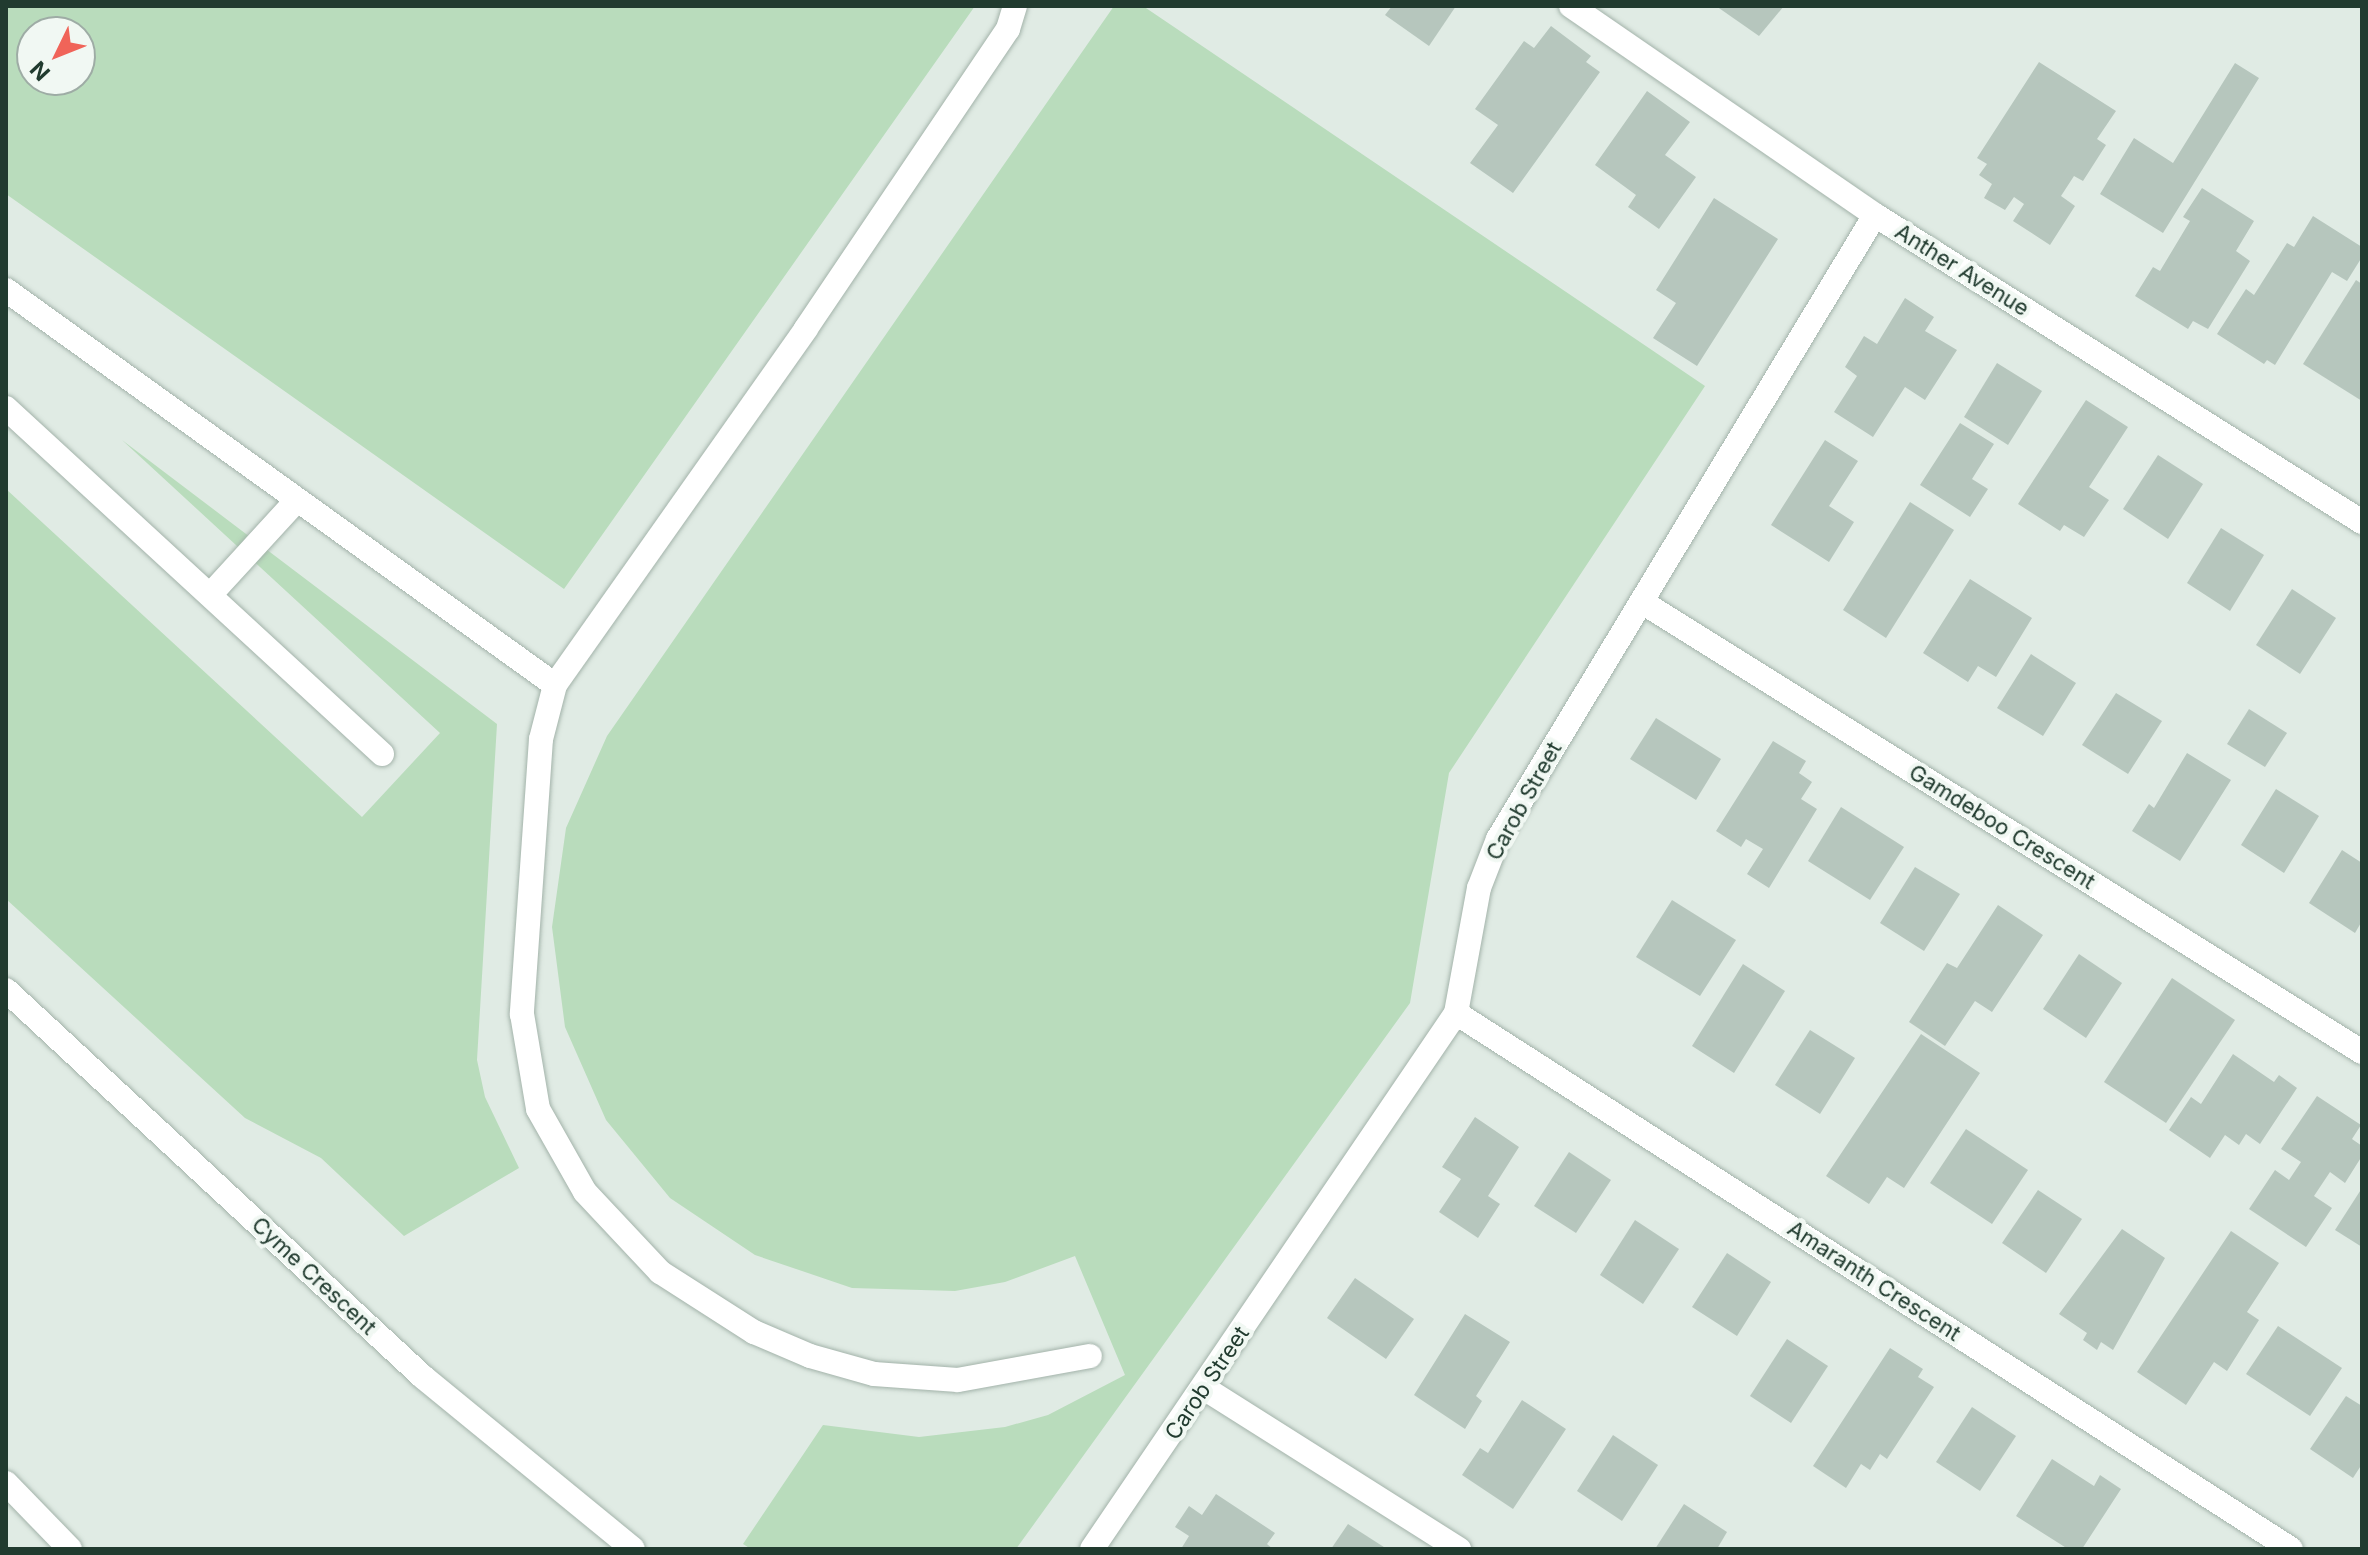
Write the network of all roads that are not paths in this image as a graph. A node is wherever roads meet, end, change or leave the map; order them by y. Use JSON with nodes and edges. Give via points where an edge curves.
{"nodes":[{"id":1,"x":1015,"y":6,"type":"edge"},
{"id":2,"x":1571,"y":6,"type":"edge"},
{"id":3,"x":1875,"y":215,"type":"junction"},
{"id":4,"x":6,"y":290,"type":"edge"},
{"id":5,"x":6,"y":408,"type":"edge"},
{"id":6,"x":297,"y":500,"type":"junction"},
{"id":7,"x":2362,"y":522,"type":"edge"},
{"id":8,"x":210,"y":595,"type":"junction"},
{"id":9,"x":1642,"y":602,"type":"junction"},
{"id":10,"x":555,"y":685,"type":"junction"},
{"id":11,"x":382,"y":754,"type":"dead end"},
{"id":12,"x":6,"y":990,"type":"edge"},
{"id":13,"x":1456,"y":1013,"type":"junction"},
{"id":14,"x":2362,"y":1052,"type":"edge"},
{"id":15,"x":1090,"y":1356,"type":"dead end"},
{"id":16,"x":1204,"y":1388,"type":"junction"},
{"id":17,"x":6,"y":1483,"type":"edge"},
{"id":18,"x":70,"y":1549,"type":"edge"},
{"id":19,"x":633,"y":1549,"type":"edge"},
{"id":20,"x":1092,"y":1549,"type":"edge"},
{"id":21,"x":1459,"y":1549,"type":"edge"},
{"id":22,"x":2291,"y":1549,"type":"edge"}],
"edges":[{"from":1,"to":10,"type":"street","via":[[1008,29],[806,329]]},
{"from":2,"to":3,"type":"street","name":"Anther Avenue"},
{"from":3,"to":7,"type":"street","name":"Anther Avenue"},
{"from":3,"to":9,"type":"street","name":"Carob Street"},
{"from":4,"to":6,"type":"street"},
{"from":5,"to":8,"type":"street"},
{"from":6,"to":8,"type":"street"},
{"from":6,"to":10,"type":"street"},
{"from":8,"to":11,"type":"street"},
{"from":9,"to":13,"type":"street","name":"Carob Street","via":[[1498,839],[1479,888]]},
{"from":9,"to":14,"type":"street","name":"Gamdeboo Crescent"},
{"from":10,"to":15,"type":"street","via":[[541,739],[522,1014],[538,1109],[585,1192],[660,1272],[754,1332],[810,1356],[874,1374],[958,1380]]},
{"from":12,"to":19,"type":"street","name":"Cyme Crescent","via":[[423,1377]]},
{"from":13,"to":16,"type":"street","name":"Carob Street"},
{"from":13,"to":22,"type":"street","name":"Amaranth Crescent"},
{"from":16,"to":20,"type":"street","name":"Carob Street"},
{"from":16,"to":21,"type":"street"},
{"from":17,"to":18,"type":"street"}]}
